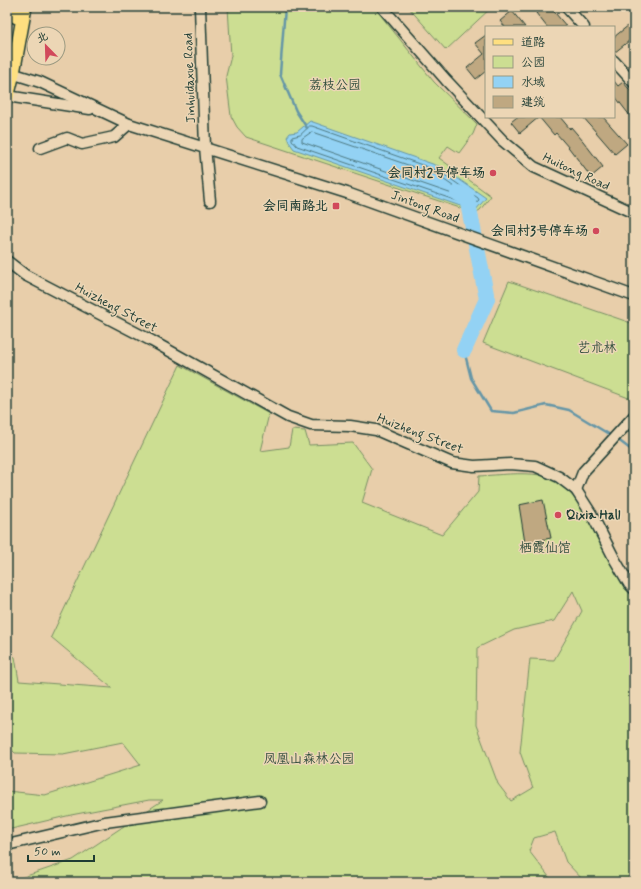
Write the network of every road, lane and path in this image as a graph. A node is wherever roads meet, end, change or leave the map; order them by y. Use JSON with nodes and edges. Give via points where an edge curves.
{"nodes":[{"id":1,"x":200,"y":7,"type":"edge"},
{"id":2,"x":382,"y":7,"type":"edge"},
{"id":3,"x":566,"y":7,"type":"edge"},
{"id":4,"x":20,"y":8,"type":"edge"},
{"id":5,"x":583,"y":26,"type":"edge"},
{"id":6,"x":615,"y":61,"type":"edge"},
{"id":7,"x":10,"y":73,"type":"edge"},
{"id":8,"x":634,"y":83,"type":"edge"},
{"id":9,"x":7,"y":97,"type":"edge"},
{"id":10,"x":102,"y":111,"type":"junction"},
{"id":11,"x":129,"y":124,"type":"junction"},
{"id":12,"x":205,"y":147,"type":"junction"},
{"id":13,"x":40,"y":148,"type":"dead end"},
{"id":14,"x":210,"y":201,"type":"dead end"},
{"id":15,"x":634,"y":213,"type":"edge"},
{"id":16,"x":7,"y":261,"type":"edge"},
{"id":17,"x":634,"y":296,"type":"edge"},
{"id":18,"x":634,"y":416,"type":"edge"},
{"id":19,"x":576,"y":490,"type":"junction"},
{"id":20,"x":634,"y":589,"type":"edge"},
{"id":21,"x":260,"y":801,"type":"dead end"},
{"id":22,"x":7,"y":845,"type":"edge"}],
"edges":[{"from":1,"to":12,"type":"street","name":"Jinhuidaxue Road"},
{"from":2,"to":15,"type":"street","name":"Huitong Road","via":[[503,141],[534,167]]},
{"from":3,"to":5,"type":"street"},
{"from":4,"to":7,"type":"main road"},
{"from":6,"to":8,"type":"street"},
{"from":7,"to":9,"type":"main road"},
{"from":7,"to":10,"type":"street","name":"Jintong Road","via":[[40,82]]},
{"from":9,"to":10,"type":"street"},
{"from":10,"to":11,"type":"street","name":"Jintong Road"},
{"from":11,"to":12,"type":"street","name":"Jintong Road"},
{"from":11,"to":13,"type":"street","via":[[114,137],[82,144],[66,138]]},
{"from":12,"to":14,"type":"street","name":"Jinhuidaxue Road"},
{"from":12,"to":17,"type":"street","name":"Jintong Road","via":[[347,193]]},
{"from":16,"to":19,"type":"street","name":"Huizheng Street","via":[[25,275],[152,341],[288,417],[311,425],[376,430],[452,463],[474,466],[535,466],[559,477]]},
{"from":18,"to":19,"type":"street","via":[[583,472]]},
{"from":19,"to":20,"type":"street","name":"Huizheng Street"},
{"from":21,"to":22,"type":"street","via":[[105,822]]}]}
